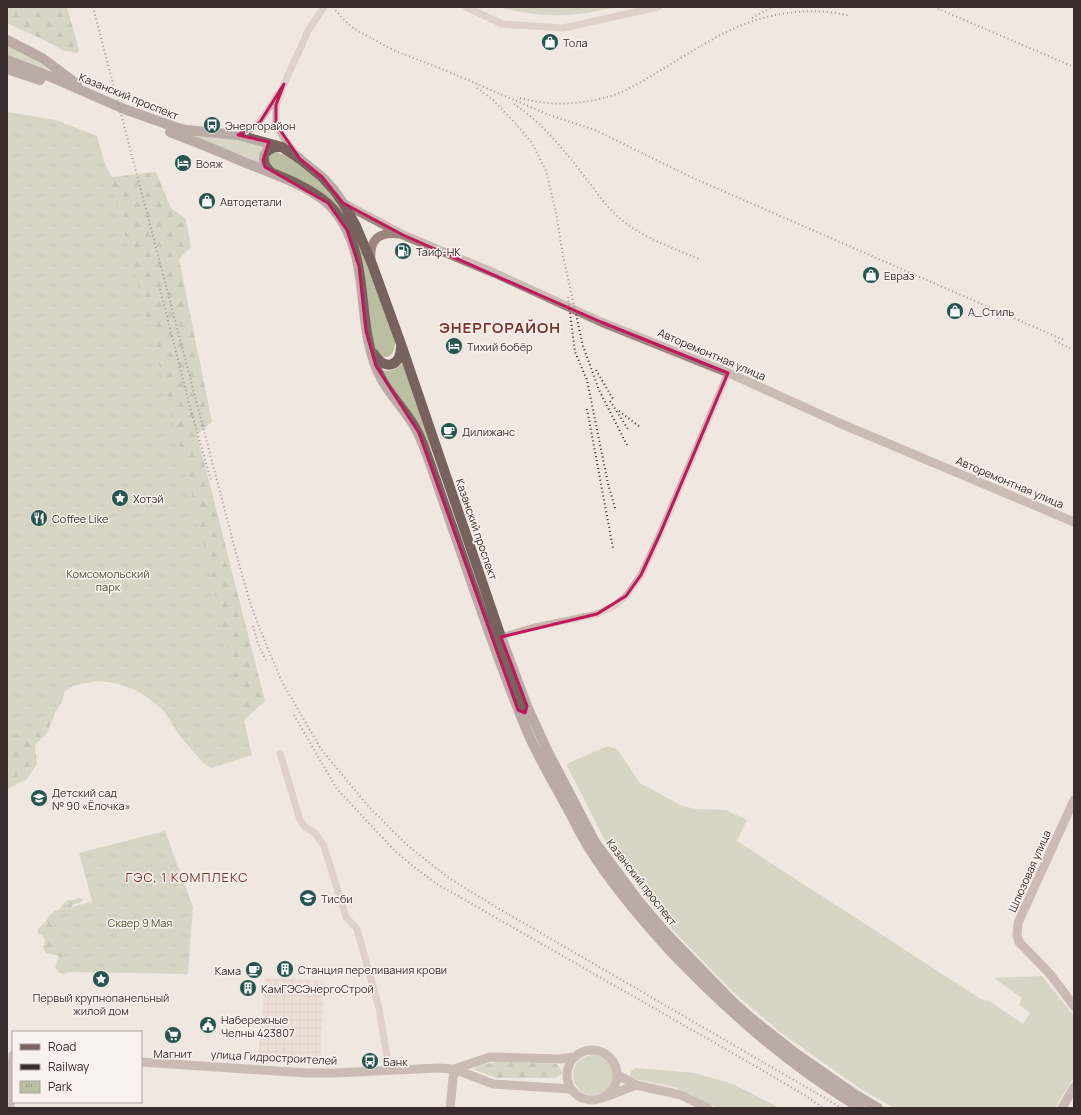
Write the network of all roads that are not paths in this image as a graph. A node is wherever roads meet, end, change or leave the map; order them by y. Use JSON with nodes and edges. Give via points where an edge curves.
{"nodes":[{"id":1,"x":324,"y":7,"type":"edge"},
{"id":2,"x":466,"y":7,"type":"edge"},
{"id":3,"x":658,"y":7,"type":"edge"},
{"id":4,"x":7,"y":40,"type":"edge"},
{"id":5,"x":7,"y":60,"type":"edge"},
{"id":6,"x":7,"y":69,"type":"edge"},
{"id":7,"x":284,"y":84,"type":"junction"},
{"id":8,"x":90,"y":94,"type":"junction"},
{"id":9,"x":238,"y":135,"type":"junction"},
{"id":10,"x":282,"y":147,"type":"junction"},
{"id":11,"x":300,"y":159,"type":"junction"},
{"id":12,"x":272,"y":173,"type":"junction"},
{"id":13,"x":344,"y":203,"type":"junction"},
{"id":14,"x":403,"y":235,"type":"junction"},
{"id":15,"x":372,"y":264,"type":"junction"},
{"id":16,"x":401,"y":344,"type":"junction"},
{"id":17,"x":371,"y":349,"type":"junction"},
{"id":18,"x":728,"y":373,"type":"junction"},
{"id":19,"x":1074,"y":522,"type":"edge"},
{"id":20,"x":501,"y":637,"type":"junction"},
{"id":21,"x":523,"y":708,"type":"junction"},
{"id":22,"x":532,"y":731,"type":"junction"},
{"id":23,"x":280,"y":753,"type":"dead end"},
{"id":24,"x":1074,"y":800,"type":"edge"},
{"id":25,"x":1074,"y":1006,"type":"edge"},
{"id":26,"x":574,"y":1057,"type":"junction"},
{"id":27,"x":142,"y":1062,"type":"edge"},
{"id":28,"x":389,"y":1070,"type":"junction"},
{"id":29,"x":454,"y":1070,"type":"junction"},
{"id":30,"x":12,"y":1072,"type":"edge"},
{"id":31,"x":618,"y":1075,"type":"junction"},
{"id":32,"x":472,"y":1076,"type":"junction"},
{"id":33,"x":636,"y":1085,"type":"junction"},
{"id":34,"x":1074,"y":1087,"type":"edge"},
{"id":35,"x":571,"y":1089,"type":"junction"},
{"id":36,"x":452,"y":1091,"type":"junction"},
{"id":37,"x":601,"y":1099,"type":"junction"},
{"id":38,"x":10,"y":1108,"type":"edge"},
{"id":39,"x":450,"y":1108,"type":"edge"},
{"id":40,"x":708,"y":1108,"type":"edge"},
{"id":41,"x":860,"y":1108,"type":"edge"},
{"id":42,"x":878,"y":1108,"type":"edge"},
{"id":43,"x":1062,"y":1108,"type":"edge"}],
"edges":[{"from":1,"to":7,"type":"street","via":[[309,30]]},
{"from":2,"to":3,"type":"street","via":[[502,24],[563,28]]},
{"from":4,"to":8,"type":"main road","via":[[42,58]]},
{"from":5,"to":8,"type":"main road","name":"Казанский проспект"},
{"from":6,"to":12,"type":"main road","name":"Казанский проспект","via":[[49,83]]},
{"from":7,"to":9,"type":"street","via":[[260,122],[245,134]]},
{"from":7,"to":11,"type":"street","via":[[276,105],[276,124]]},
{"from":8,"to":9,"type":"main road","name":"Казанский проспект","via":[[175,127]]},
{"from":9,"to":10,"type":"main road","name":"Казанский проспект"},
{"from":10,"to":11,"type":"main road","name":"Казанский проспект"},
{"from":10,"to":12,"type":"main road","via":[[271,148],[264,156],[265,167]]},
{"from":11,"to":13,"type":"main road","name":"Казанский проспект","via":[[322,177]]},
{"from":12,"to":17,"type":"main road","name":"Казанский проспект","via":[[328,203],[344,226],[354,246],[359,266],[366,331]]},
{"from":13,"to":14,"type":"street","name":"Авторемонтная улица"},
{"from":13,"to":15,"type":"main road","name":"Казанский проспект"},
{"from":14,"to":15,"type":"street","via":[[392,233],[378,237],[370,250]]},
{"from":14,"to":18,"type":"street","name":"Авторемонтная улица","via":[[601,322]]},
{"from":15,"to":16,"type":"main road","name":"Казанский проспект"},
{"from":16,"to":17,"type":"main road","via":[[400,355],[392,365],[378,361]]},
{"from":16,"to":20,"type":"main road","name":"Казанский проспект"},
{"from":17,"to":21,"type":"main road","name":"Казанский проспект","via":[[381,379],[418,433]]},
{"from":18,"to":19,"type":"street","name":"Авторемонтная улица"},
{"from":18,"to":20,"type":"street","via":[[660,534],[641,575],[626,596],[614,606],[597,614]]},
{"from":20,"to":21,"type":"main road","name":"Казанский проспект"},
{"from":21,"to":22,"type":"main road","name":"Казанский проспект"},
{"from":22,"to":41,"type":"main road","name":"Казанский проспект","via":[[538,755],[588,846],[631,906],[701,983],[746,1026],[789,1060]]},
{"from":22,"to":42,"type":"main road","name":"Казанский проспект","via":[[595,842],[667,934],[707,977],[752,1019],[794,1052]]},
{"from":23,"to":28,"type":"street","via":[[300,820],[324,846],[346,917],[357,929],[379,1008]]},
{"from":24,"to":25,"type":"street","name":"Шлюзовая улица","via":[[1017,929],[1019,942],[1050,974]]},
{"from":26,"to":29,"type":"street","via":[[490,1057]]},
{"from":26,"to":31,"type":"street","via":[[587,1050],[601,1052],[613,1061]]},
{"from":26,"to":35,"type":"street","via":[[567,1074]]},
{"from":27,"to":28,"type":"street","name":"улица Гидростроителей","via":[[307,1073]]},
{"from":28,"to":29,"type":"street","name":"улица Гидростроителей"},
{"from":29,"to":32,"type":"street"},
{"from":29,"to":36,"type":"street"},
{"from":30,"to":38,"type":"street"},
{"from":31,"to":33,"type":"street"},
{"from":31,"to":37,"type":"street","via":[[614,1088],[609,1095]]},
{"from":32,"to":35,"type":"street","via":[[492,1084]]},
{"from":32,"to":36,"type":"street","via":[[460,1081]]},
{"from":33,"to":37,"type":"street"},
{"from":33,"to":40,"type":"street","via":[[681,1095]]},
{"from":34,"to":43,"type":"street"},
{"from":35,"to":37,"type":"street","via":[[579,1097],[587,1100]]},
{"from":36,"to":39,"type":"street"}]}
